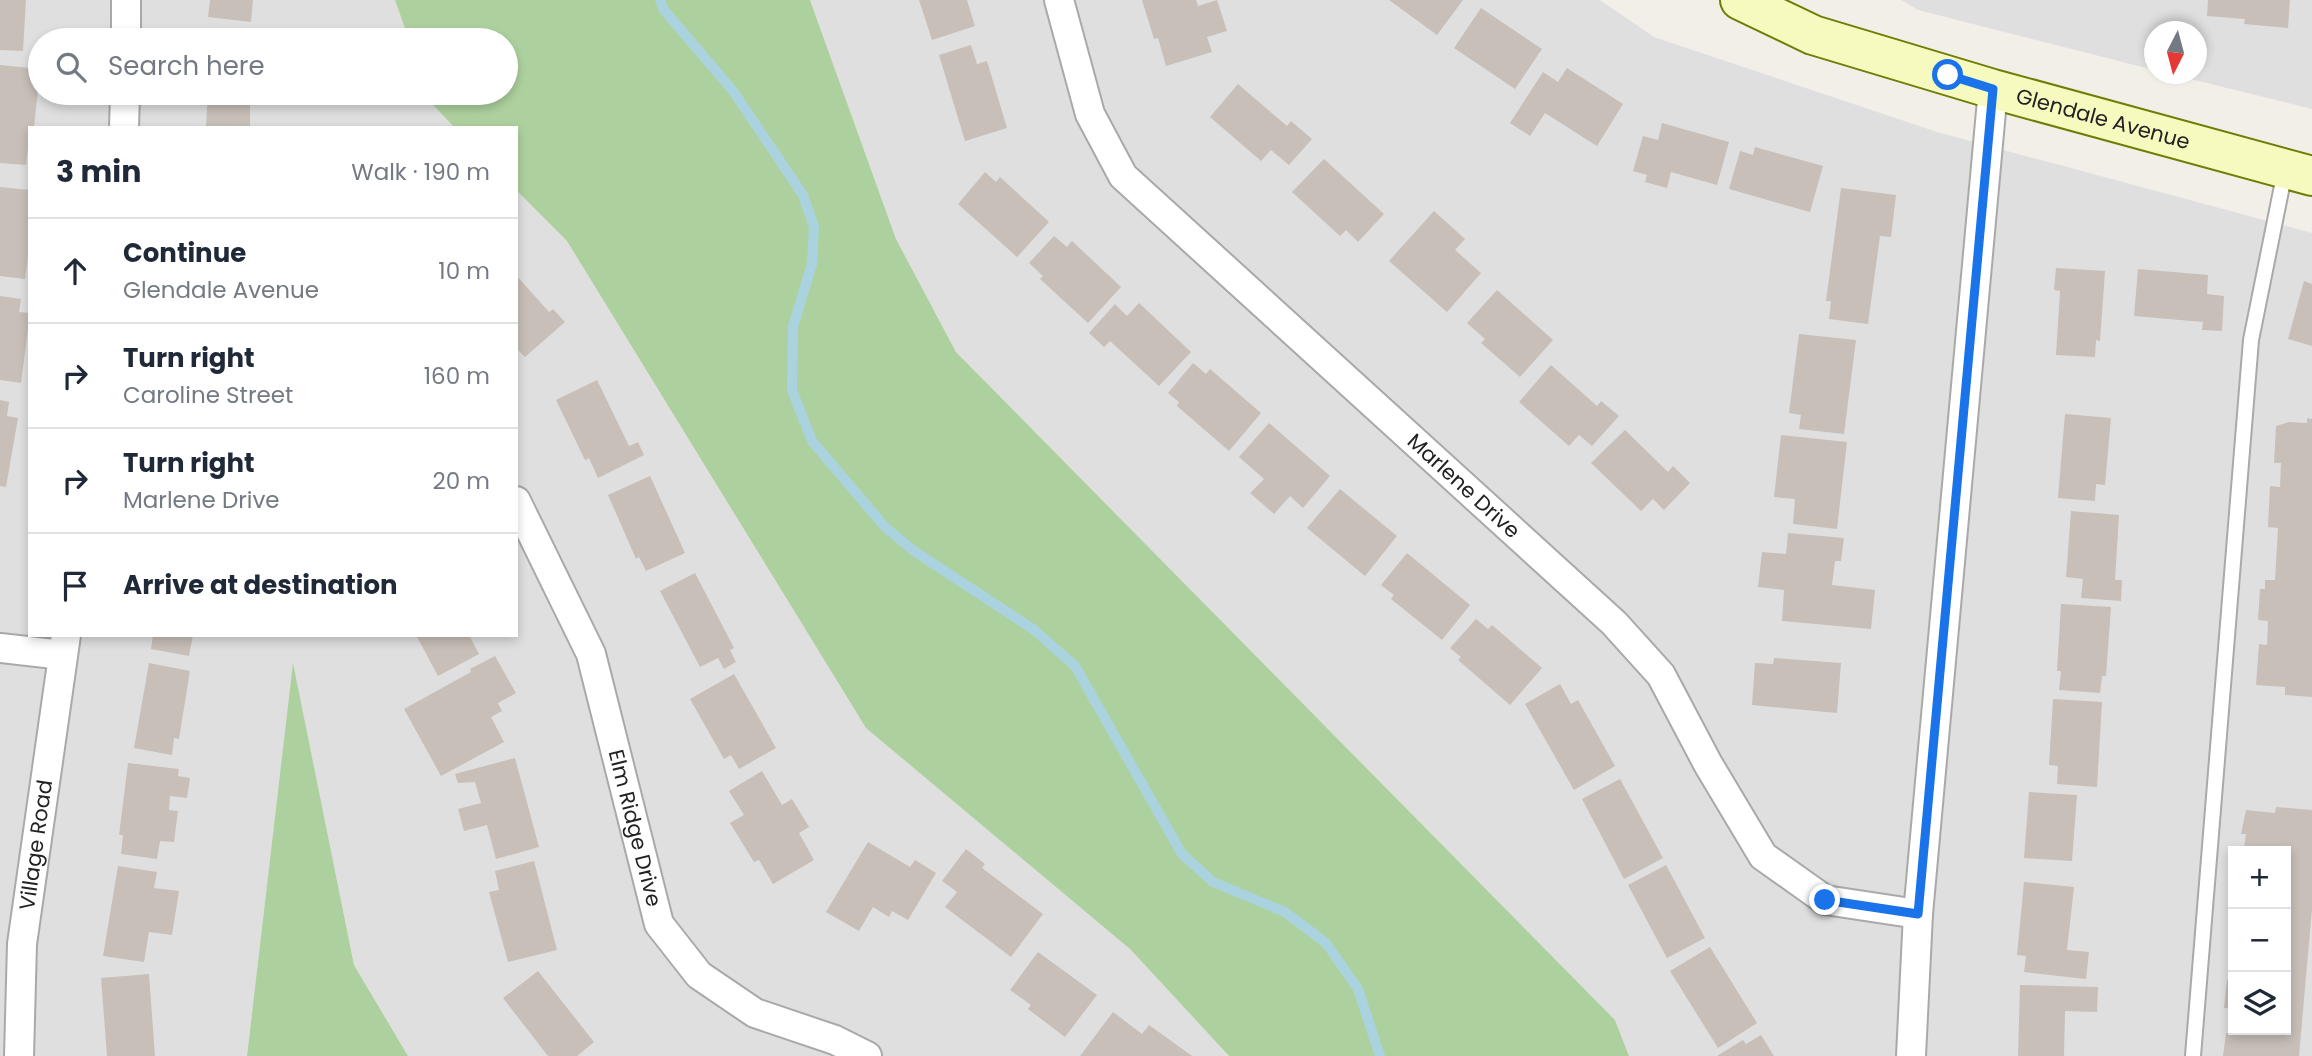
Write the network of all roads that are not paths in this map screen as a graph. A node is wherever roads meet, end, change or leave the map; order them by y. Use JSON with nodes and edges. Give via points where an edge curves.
{"nodes":[{"id":1,"x":126,"y":0,"type":"edge"},
{"id":2,"x":1059,"y":0,"type":"edge"},
{"id":3,"x":1740,"y":0,"type":"edge"},
{"id":4,"x":126,"y":28,"type":"edge"},
{"id":5,"x":1993,"y":89,"type":"junction"},
{"id":6,"x":125,"y":105,"type":"edge"},
{"id":7,"x":124,"y":126,"type":"edge"},
{"id":8,"x":2299,"y":172,"type":"edge"},
{"id":9,"x":518,"y":505,"type":"edge"},
{"id":10,"x":65,"y":645,"type":"edge"},
{"id":11,"x":0,"y":648,"type":"edge"},
{"id":12,"x":1918,"y":914,"type":"junction"},
{"id":13,"x":19,"y":1056,"type":"edge"},
{"id":14,"x":867,"y":1056,"type":"edge"},
{"id":15,"x":1911,"y":1056,"type":"edge"},
{"id":16,"x":2193,"y":1056,"type":"edge"}],
"edges":[{"from":1,"to":4,"type":"street"},
{"from":2,"to":12,"type":"street","name":"Marlene Drive","via":[[1090,114],[1123,176],[1614,623],[1661,675],[1763,856],[1825,900]]},
{"from":3,"to":5,"type":"main road","name":"Glendale Avenue","via":[[1813,34]]},
{"from":5,"to":8,"type":"main road","name":"Glendale Avenue"},
{"from":5,"to":12,"type":"street"},
{"from":6,"to":7,"type":"street"},
{"from":8,"to":16,"type":"lane","via":[[2251,340]]},
{"from":9,"to":14,"type":"street","name":"Elm Ridge Drive","via":[[591,653],[660,924],[699,975],[755,1013]]},
{"from":10,"to":11,"type":"street"},
{"from":10,"to":13,"type":"street","name":"Village Road","via":[[22,944]]},
{"from":12,"to":15,"type":"street"}]}
